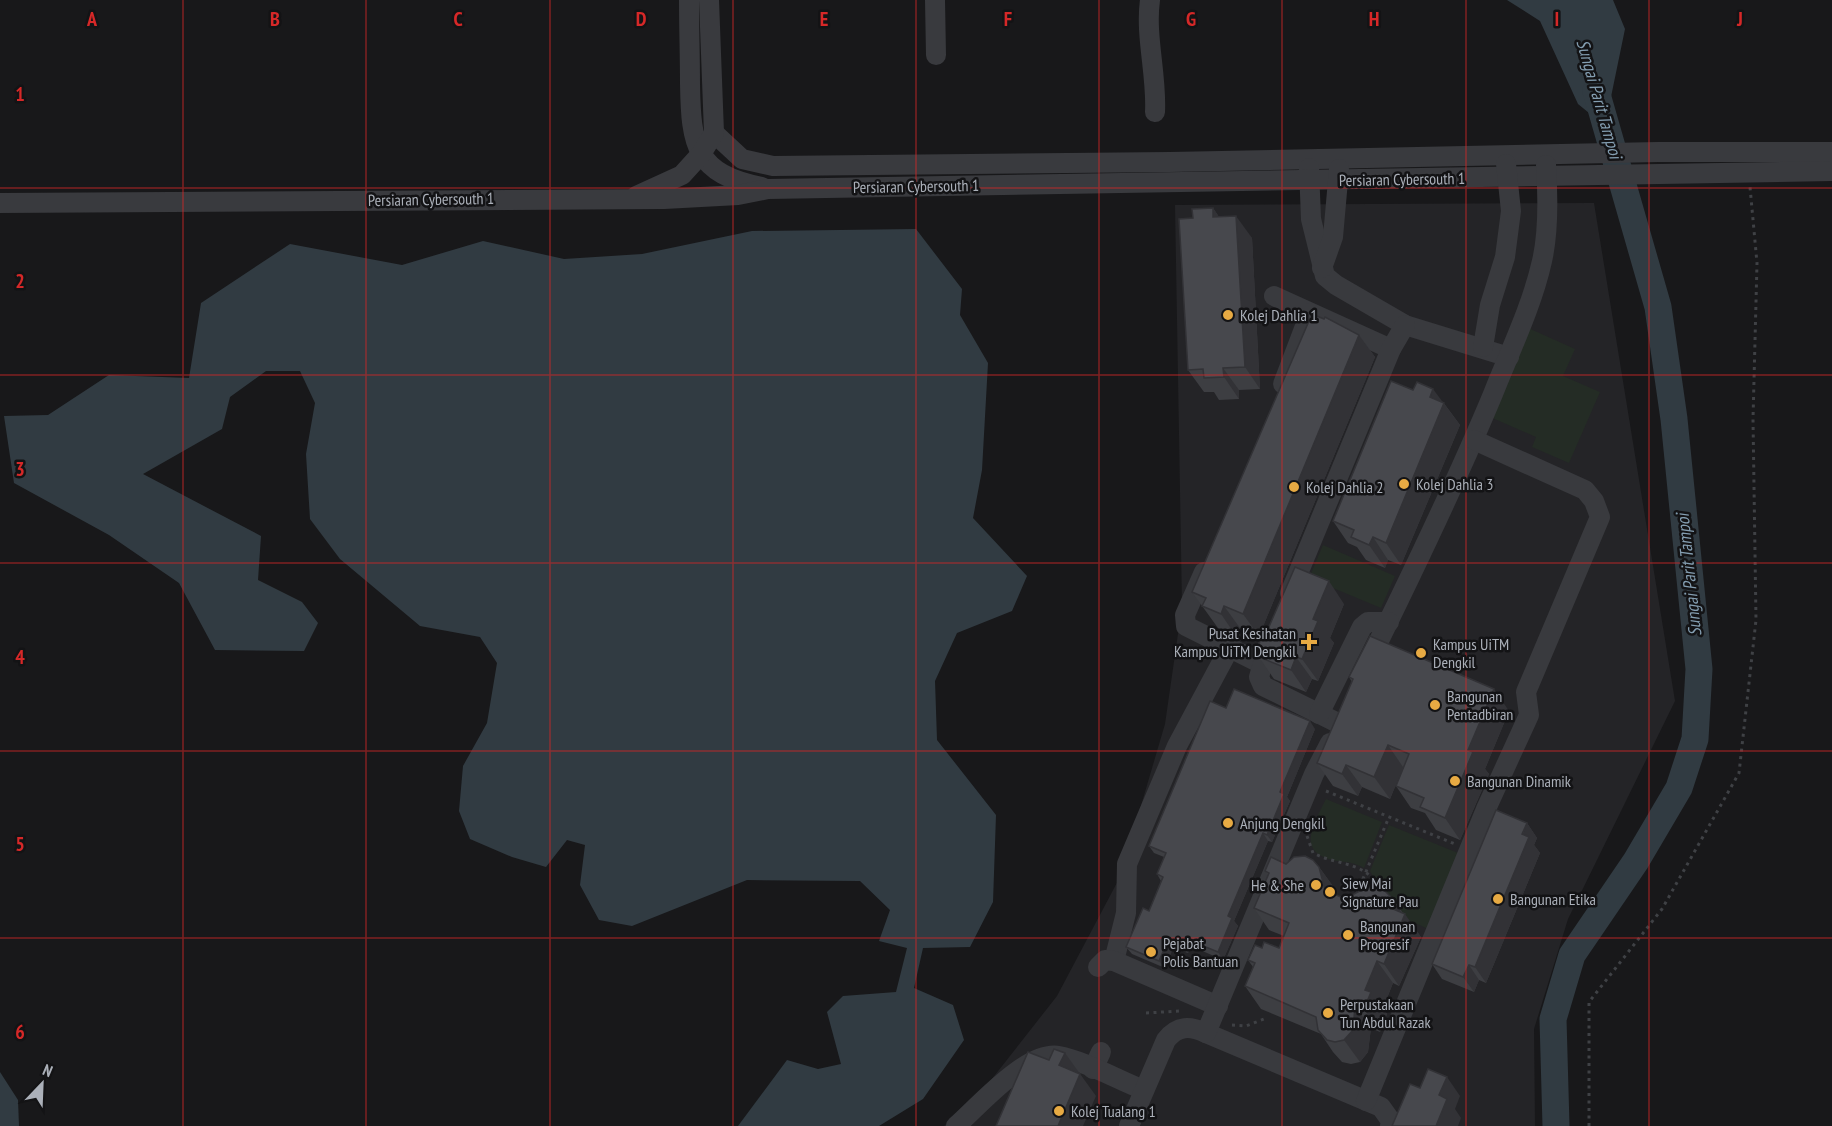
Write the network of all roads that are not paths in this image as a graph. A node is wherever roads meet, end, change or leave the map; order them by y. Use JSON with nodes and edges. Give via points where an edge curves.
{"nodes":[{"id":1,"x":689,"y":0,"type":"edge"},
{"id":2,"x":709,"y":0,"type":"edge"},
{"id":3,"x":935,"y":0,"type":"edge"},
{"id":4,"x":1150,"y":0,"type":"edge"},
{"id":5,"x":936,"y":55,"type":"dead end"},
{"id":6,"x":1155,"y":112,"type":"dead end"},
{"id":7,"x":714,"y":133,"type":"junction"},
{"id":8,"x":1832,"y":152,"type":"edge"},
{"id":9,"x":701,"y":154,"type":"junction"},
{"id":10,"x":1505,"y":154,"type":"junction"},
{"id":11,"x":1545,"y":154,"type":"junction"},
{"id":12,"x":1339,"y":158,"type":"junction"},
{"id":13,"x":1309,"y":159,"type":"junction"},
{"id":14,"x":1832,"y":171,"type":"edge"},
{"id":15,"x":1547,"y":176,"type":"junction"},
{"id":16,"x":1507,"y":177,"type":"junction"},
{"id":17,"x":1340,"y":180,"type":"junction"},
{"id":18,"x":1309,"y":181,"type":"junction"},
{"id":19,"x":768,"y":189,"type":"junction"},
{"id":20,"x":634,"y":197,"type":"junction"},
{"id":21,"x":0,"y":203,"type":"edge"},
{"id":22,"x":1322,"y":268,"type":"junction"},
{"id":23,"x":1274,"y":296,"type":"dead end"},
{"id":24,"x":1310,"y":313,"type":"junction"},
{"id":25,"x":1405,"y":325,"type":"junction"},
{"id":26,"x":1483,"y":347,"type":"junction"},
{"id":27,"x":1391,"y":349,"type":"junction"},
{"id":28,"x":1509,"y":357,"type":"junction"},
{"id":29,"x":1274,"y":406,"type":"edge"},
{"id":30,"x":1474,"y":440,"type":"junction"},
{"id":31,"x":1212,"y":552,"type":"edge"},
{"id":32,"x":1389,"y":622,"type":"junction"},
{"id":33,"x":1230,"y":647,"type":"junction"},
{"id":34,"x":1262,"y":664,"type":"junction"},
{"id":35,"x":1359,"y":682,"type":"edge"},
{"id":36,"x":1349,"y":703,"type":"edge"},
{"id":37,"x":1319,"y":714,"type":"junction"},
{"id":38,"x":1340,"y":724,"type":"junction"},
{"id":39,"x":1218,"y":1006,"type":"junction"},
{"id":40,"x":1206,"y":1033,"type":"junction"},
{"id":41,"x":1144,"y":1090,"type":"junction"},
{"id":42,"x":1366,"y":1101,"type":"junction"},
{"id":43,"x":956,"y":1126,"type":"edge"},
{"id":44,"x":1128,"y":1126,"type":"edge"},
{"id":45,"x":1390,"y":1126,"type":"edge"}],
"edges":[{"from":1,"to":9,"type":"street","via":[[691,129]]},
{"from":2,"to":7,"type":"street"},
{"from":3,"to":5,"type":"street"},
{"from":4,"to":6,"type":"street"},
{"from":7,"to":9,"type":"street"},
{"from":7,"to":13,"type":"street","name":"Persiaran Cybersouth 1","via":[[742,159],[773,166]]},
{"from":8,"to":11,"type":"street","name":"Persiaran Cybersouth 1"},
{"from":9,"to":19,"type":"street","via":[[717,171],[737,182]]},
{"from":9,"to":20,"type":"street","via":[[682,175]]},
{"from":10,"to":11,"type":"street","name":"Persiaran Cybersouth 1"},
{"from":10,"to":12,"type":"street","name":"Persiaran Cybersouth 1"},
{"from":10,"to":16,"type":"street"},
{"from":11,"to":15,"type":"street"},
{"from":12,"to":13,"type":"street","name":"Persiaran Cybersouth 1"},
{"from":12,"to":17,"type":"street"},
{"from":13,"to":18,"type":"street"},
{"from":14,"to":15,"type":"street","name":"Persiaran Cybersouth 1"},
{"from":15,"to":16,"type":"street","name":"Persiaran Cybersouth 1"},
{"from":15,"to":28,"type":"street","via":[[1542,262]]},
{"from":16,"to":17,"type":"street","name":"Persiaran Cybersouth 1"},
{"from":16,"to":26,"type":"street","via":[[1511,211],[1505,257],[1490,305]]},
{"from":17,"to":18,"type":"street","name":"Persiaran Cybersouth 1"},
{"from":17,"to":22,"type":"street","via":[[1333,237]]},
{"from":18,"to":19,"type":"street","name":"Persiaran Cybersouth 1"},
{"from":18,"to":22,"type":"street","via":[[1311,219]]},
{"from":19,"to":20,"type":"street","name":"Persiaran Cybersouth 1","via":[[738,195]]},
{"from":20,"to":21,"type":"street","name":"Persiaran Cybersouth 1"},
{"from":22,"to":25,"type":"street","via":[[1336,285]]},
{"from":23,"to":24,"type":"street"},
{"from":24,"to":27,"type":"street"},
{"from":24,"to":29,"type":"street"},
{"from":25,"to":26,"type":"street"},
{"from":25,"to":27,"type":"street"},
{"from":26,"to":28,"type":"street"},
{"from":27,"to":34,"type":"street"},
{"from":28,"to":30,"type":"street"},
{"from":30,"to":32,"type":"street"},
{"from":30,"to":42,"type":"street","via":[[1585,490],[1600,517],[1526,692],[1529,715],[1486,809],[1405,1026]]},
{"from":31,"to":33,"type":"street","via":[[1185,615],[1186,626]]},
{"from":32,"to":35,"type":"street"},
{"from":32,"to":37,"type":"street","via":[[1368,622],[1362,627]]},
{"from":33,"to":34,"type":"street"},
{"from":33,"to":39,"type":"street","via":[[1177,746],[1127,864],[1126,913],[1106,964],[1133,975],[1169,979]]},
{"from":34,"to":37,"type":"street","via":[[1259,677],[1263,686]]},
{"from":36,"to":38,"type":"street"},
{"from":37,"to":38,"type":"street"},
{"from":38,"to":39,"type":"street","via":[[1221,978]]},
{"from":39,"to":40,"type":"street"},
{"from":40,"to":41,"type":"street","via":[[1182,1027],[1172,1032]]},
{"from":40,"to":42,"type":"street"},
{"from":41,"to":43,"type":"street","via":[[1097,1061],[1063,1047],[1026,1064]]},
{"from":41,"to":44,"type":"street"},
{"from":42,"to":45,"type":"street","via":[[1388,1113]]}]}
